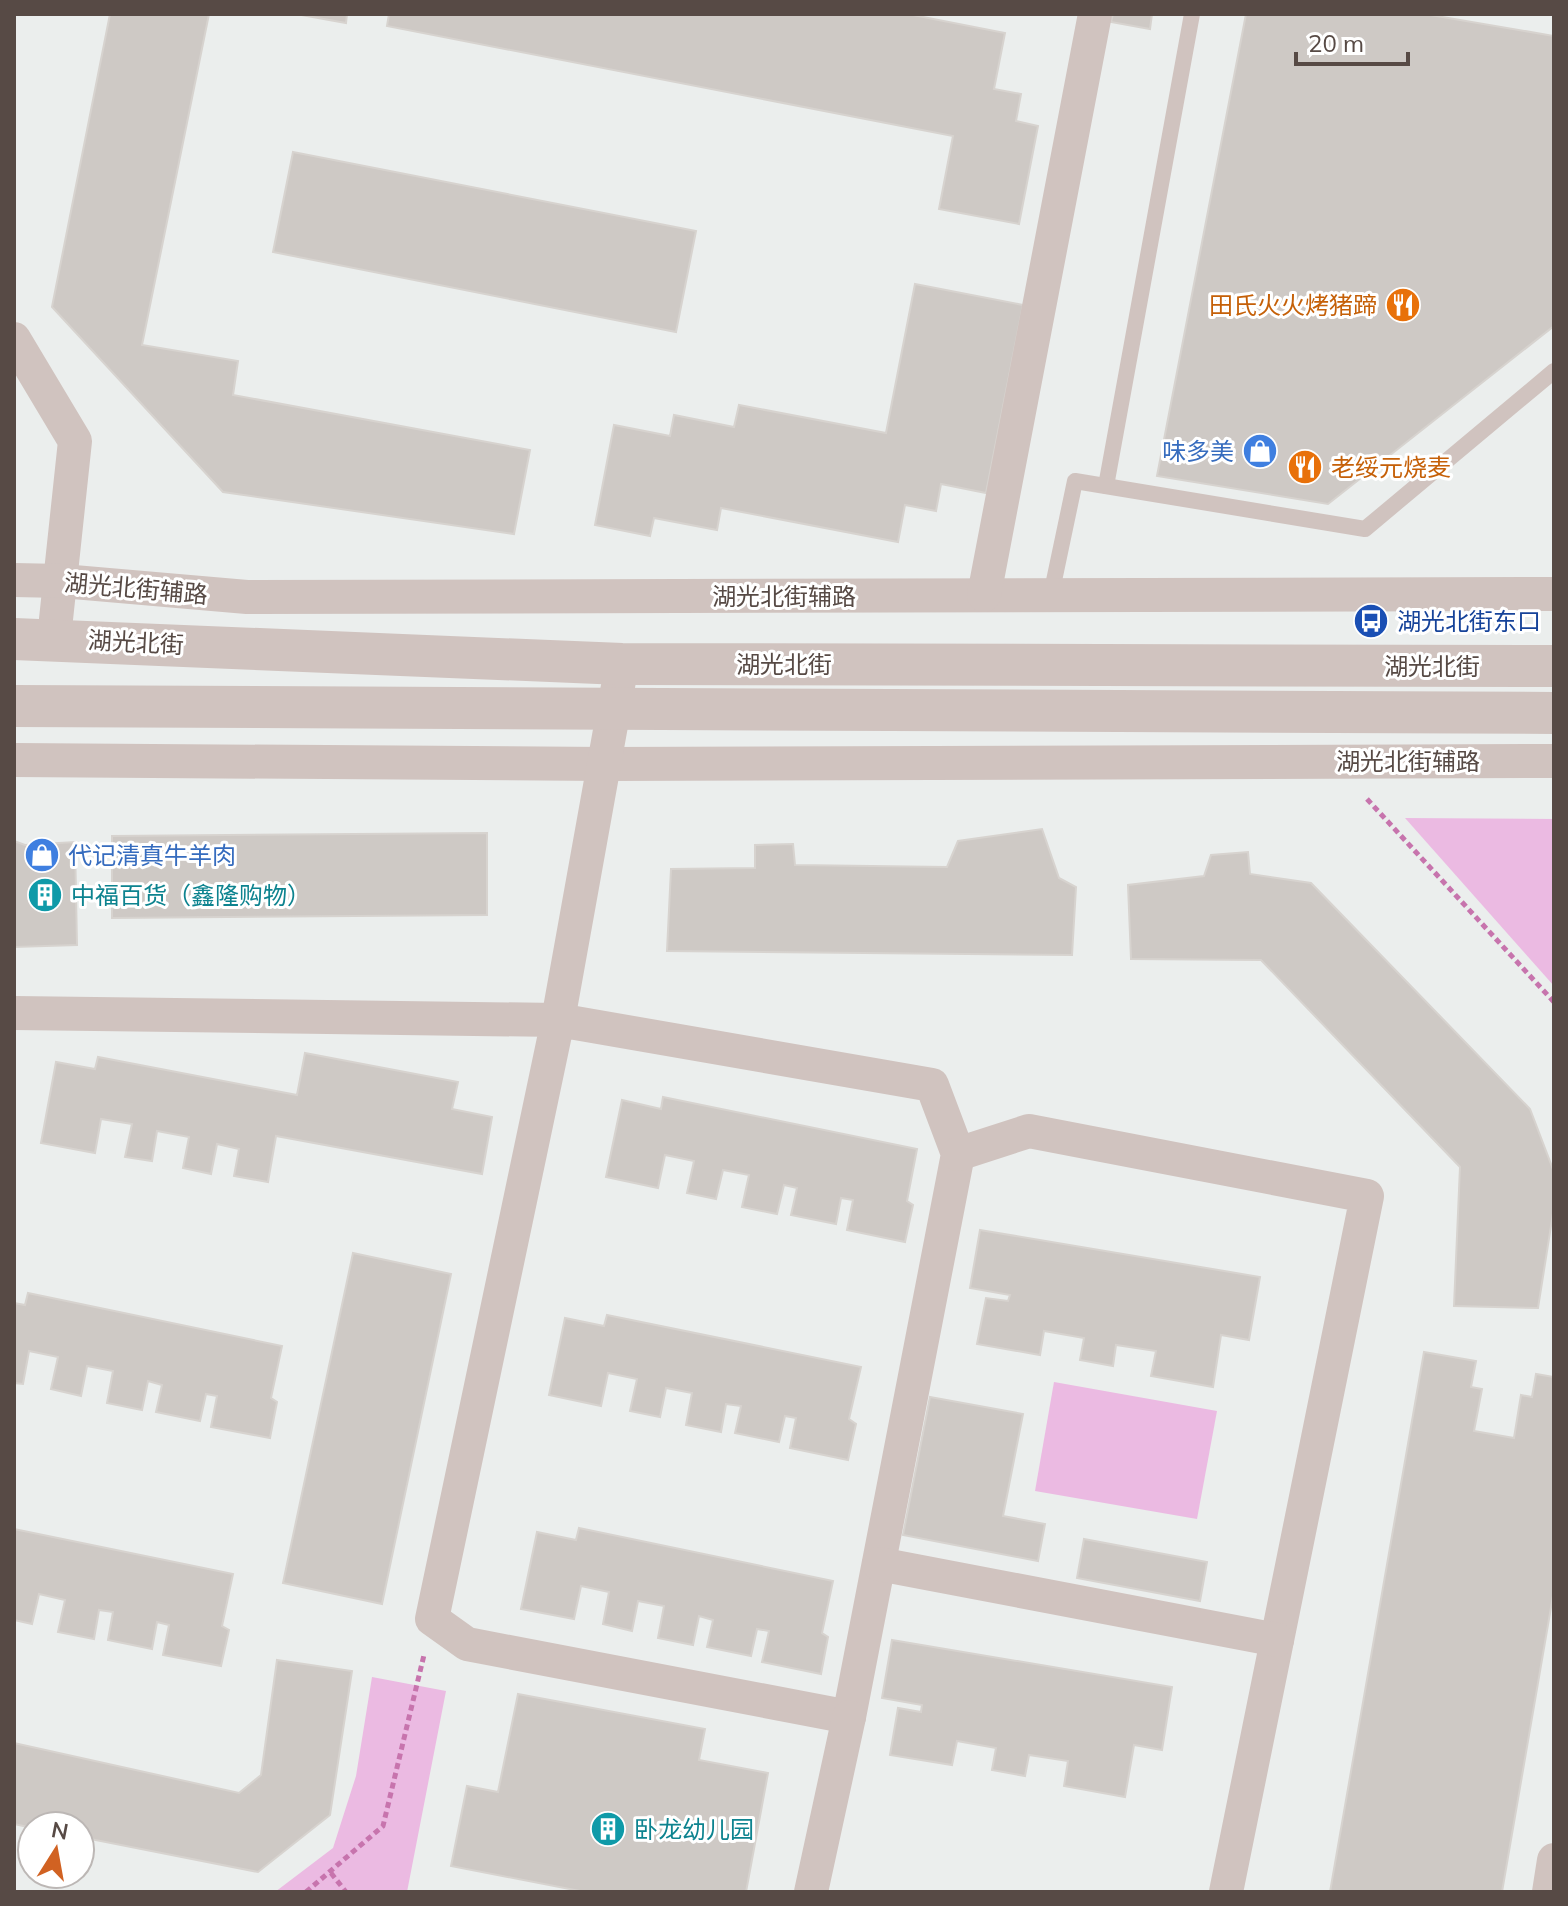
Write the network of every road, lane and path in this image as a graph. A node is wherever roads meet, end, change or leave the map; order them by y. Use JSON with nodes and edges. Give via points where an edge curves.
{"nodes":[{"id":1,"x":1095,"y":14,"type":"edge"},
{"id":2,"x":1192,"y":14,"type":"edge"},
{"id":3,"x":14,"y":339,"type":"edge"},
{"id":4,"x":1554,"y":371,"type":"edge"},
{"id":5,"x":1106,"y":486,"type":"junction"},
{"id":6,"x":14,"y":580,"type":"edge"},
{"id":7,"x":62,"y":581,"type":"junction"},
{"id":8,"x":1554,"y":594,"type":"edge"},
{"id":9,"x":984,"y":595,"type":"junction"},
{"id":10,"x":1051,"y":595,"type":"junction"},
{"id":11,"x":34,"y":638,"type":"edge"},
{"id":12,"x":622,"y":664,"type":"junction"},
{"id":13,"x":1554,"y":666,"type":"edge"},
{"id":14,"x":14,"y":706,"type":"edge"},
{"id":15,"x":615,"y":710,"type":"junction"},
{"id":16,"x":1554,"y":713,"type":"edge"},
{"id":17,"x":14,"y":760,"type":"edge"},
{"id":18,"x":1554,"y":761,"type":"edge"},
{"id":19,"x":606,"y":764,"type":"junction"},
{"id":20,"x":1367,"y":799,"type":"dead end"},
{"id":21,"x":1554,"y":1002,"type":"edge"},
{"id":22,"x":14,"y":1013,"type":"edge"},
{"id":23,"x":558,"y":1020,"type":"junction"},
{"id":24,"x":958,"y":1154,"type":"junction"},
{"id":25,"x":879,"y":1564,"type":"junction"},
{"id":26,"x":432,"y":1619,"type":"junction"},
{"id":27,"x":1277,"y":1640,"type":"junction"},
{"id":28,"x":849,"y":1717,"type":"junction"},
{"id":29,"x":1554,"y":1860,"type":"edge"},
{"id":30,"x":331,"y":1873,"type":"junction"},
{"id":31,"x":306,"y":1892,"type":"edge"},
{"id":32,"x":346,"y":1892,"type":"edge"},
{"id":33,"x":811,"y":1892,"type":"edge"},
{"id":34,"x":1226,"y":1892,"type":"edge"},
{"id":35,"x":1549,"y":1892,"type":"edge"}],
"edges":[{"from":1,"to":9,"type":"street"},
{"from":2,"to":5,"type":"lane"},
{"from":3,"to":7,"type":"street","via":[[75,441]]},
{"from":4,"to":5,"type":"lane","via":[[1365,529]]},
{"from":5,"to":10,"type":"lane","via":[[1075,481]]},
{"from":6,"to":7,"type":"street","name":"湖光北街辅路"},
{"from":7,"to":9,"type":"street","name":"湖光北街辅路","via":[[247,597]]},
{"from":7,"to":11,"type":"street"},
{"from":8,"to":10,"type":"street","name":"湖光北街辅路"},
{"from":9,"to":10,"type":"street","name":"湖光北街辅路"},
{"from":11,"to":12,"type":"street","name":"湖光北街"},
{"from":12,"to":13,"type":"street","name":"湖光北街"},
{"from":12,"to":15,"type":"street"},
{"from":14,"to":15,"type":"street","name":"湖光北街"},
{"from":15,"to":16,"type":"street","name":"湖光北街"},
{"from":15,"to":19,"type":"street"},
{"from":17,"to":19,"type":"street","name":"湖光北街辅路"},
{"from":18,"to":19,"type":"street","name":"湖光北街辅路"},
{"from":19,"to":23,"type":"street"},
{"from":20,"to":21,"type":"path"},
{"from":22,"to":23,"type":"street"},
{"from":23,"to":24,"type":"street","via":[[932,1085]]},
{"from":23,"to":26,"type":"street"},
{"from":24,"to":25,"type":"street"},
{"from":24,"to":27,"type":"street","via":[[1029,1131],[1367,1196]]},
{"from":25,"to":27,"type":"street"},
{"from":25,"to":28,"type":"street"},
{"from":26,"to":28,"type":"street","via":[[467,1644]]},
{"from":26,"to":30,"type":"path","via":[[383,1826]]},
{"from":27,"to":34,"type":"street"},
{"from":28,"to":33,"type":"street"},
{"from":29,"to":35,"type":"street"},
{"from":30,"to":31,"type":"path"},
{"from":30,"to":32,"type":"path"}]}
